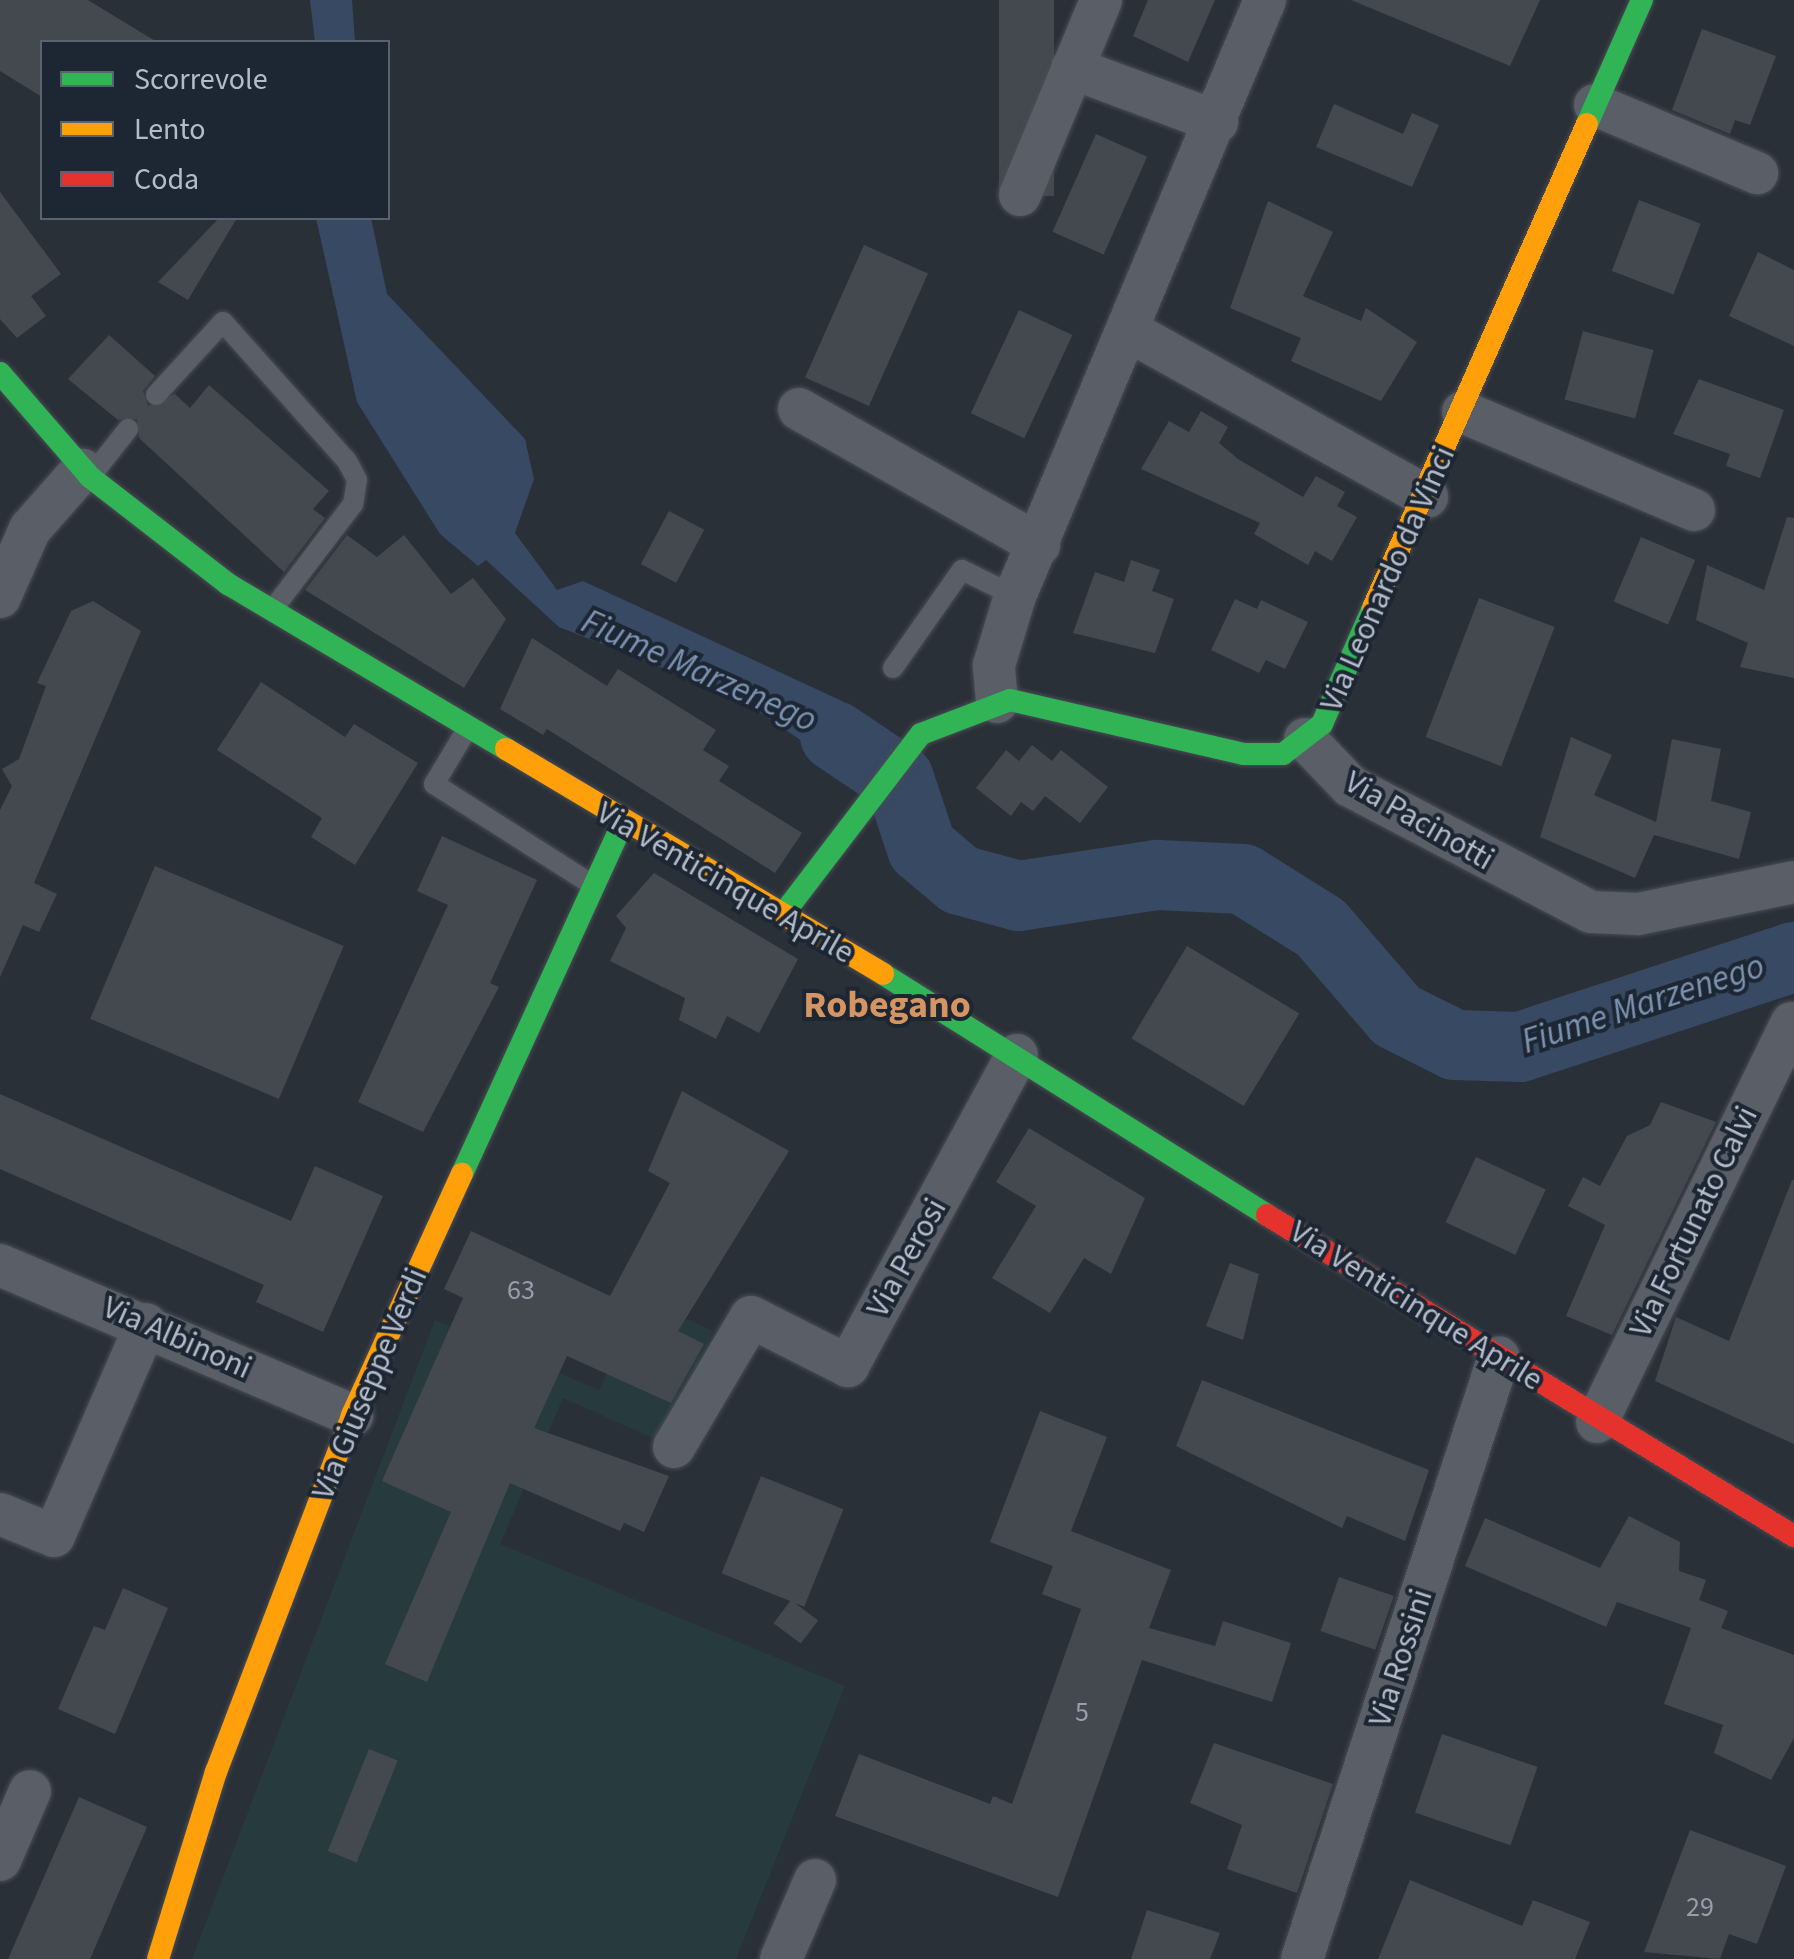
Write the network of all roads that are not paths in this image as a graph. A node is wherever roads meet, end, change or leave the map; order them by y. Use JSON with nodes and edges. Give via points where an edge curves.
{"nodes":[{"id":1,"x":1101,"y":0,"type":"edge"},
{"id":2,"x":1266,"y":0,"type":"edge"},
{"id":3,"x":1642,"y":0,"type":"edge"},
{"id":4,"x":1072,"y":68,"type":"junction"},
{"id":5,"x":1595,"y":105,"type":"junction"},
{"id":6,"x":1217,"y":122,"type":"junction"},
{"id":7,"x":1757,"y":173,"type":"dead end"},
{"id":8,"x":1020,"y":194,"type":"dead end"},
{"id":9,"x":1131,"y":332,"type":"junction"},
{"id":10,"x":0,"y":373,"type":"edge"},
{"id":11,"x":156,"y":394,"type":"dead end"},
{"id":12,"x":799,"y":408,"type":"dead end"},
{"id":13,"x":1463,"y":412,"type":"junction"},
{"id":14,"x":128,"y":429,"type":"dead end"},
{"id":15,"x":86,"y":474,"type":"junction"},
{"id":16,"x":1427,"y":497,"type":"junction"},
{"id":17,"x":1694,"y":510,"type":"dead end"},
{"id":18,"x":1039,"y":545,"type":"junction"},
{"id":19,"x":1015,"y":596,"type":"junction"},
{"id":20,"x":0,"y":597,"type":"edge"},
{"id":21,"x":272,"y":611,"type":"junction"},
{"id":22,"x":892,"y":668,"type":"dead end"},
{"id":23,"x":997,"y":702,"type":"junction"},
{"id":24,"x":466,"y":731,"type":"junction"},
{"id":25,"x":1305,"y":739,"type":"junction"},
{"id":26,"x":622,"y":825,"type":"junction"},
{"id":27,"x":1794,"y":882,"type":"edge"},
{"id":28,"x":591,"y":884,"type":"junction"},
{"id":29,"x":784,"y":913,"type":"junction"},
{"id":30,"x":1792,"y":1023,"type":"dead end"},
{"id":31,"x":1017,"y":1055,"type":"junction"},
{"id":32,"x":0,"y":1265,"type":"edge"},
{"id":33,"x":146,"y":1324,"type":"junction"},
{"id":34,"x":1499,"y":1357,"type":"junction"},
{"id":35,"x":352,"y":1415,"type":"junction"},
{"id":36,"x":1597,"y":1422,"type":"junction"},
{"id":37,"x":674,"y":1447,"type":"dead end"},
{"id":38,"x":0,"y":1514,"type":"edge"},
{"id":39,"x":1794,"y":1536,"type":"edge"},
{"id":40,"x":30,"y":1791,"type":"dead end"},
{"id":41,"x":0,"y":1860,"type":"edge"},
{"id":42,"x":815,"y":1880,"type":"dead end"},
{"id":43,"x":158,"y":1959,"type":"edge"},
{"id":44,"x":781,"y":1959,"type":"edge"},
{"id":45,"x":1302,"y":1959,"type":"edge"}],
"edges":[{"from":1,"to":4,"type":"street"},
{"from":2,"to":6,"type":"street"},
{"from":3,"to":5,"type":"street","name":"Via Leonardo da Vinci"},
{"from":4,"to":6,"type":"street"},
{"from":4,"to":8,"type":"street"},
{"from":5,"to":7,"type":"street"},
{"from":5,"to":13,"type":"street","name":"Via Leonardo da Vinci"},
{"from":6,"to":9,"type":"street"},
{"from":9,"to":16,"type":"street"},
{"from":9,"to":18,"type":"street"},
{"from":10,"to":15,"type":"street","name":"Via Venticinque Aprile"},
{"from":11,"to":21,"type":"lane","via":[[223,322],[347,460],[357,480],[353,504]]},
{"from":12,"to":18,"type":"street"},
{"from":13,"to":16,"type":"street","name":"Via Leonardo da Vinci"},
{"from":13,"to":17,"type":"street","name":"Via Leonardo da Vinci"},
{"from":14,"to":15,"type":"lane"},
{"from":15,"to":20,"type":"street","via":[[30,530]]},
{"from":15,"to":21,"type":"street","name":"Via Venticinque Aprile"},
{"from":16,"to":25,"type":"street","name":"Via Leonardo da Vinci","via":[[1334,708]]},
{"from":18,"to":19,"type":"street"},
{"from":19,"to":22,"type":"lane","via":[[962,570]]},
{"from":19,"to":23,"type":"street","via":[[994,664]]},
{"from":21,"to":24,"type":"street","name":"Via Venticinque Aprile"},
{"from":23,"to":25,"type":"street","via":[[1046,706],[1199,749],[1283,754]]},
{"from":23,"to":29,"type":"street","via":[[921,734],[868,794]]},
{"from":24,"to":26,"type":"street","name":"Via Venticinque Aprile"},
{"from":24,"to":28,"type":"lane","via":[[434,784]]},
{"from":25,"to":27,"type":"street","name":"Via Pacinotti","via":[[1350,786],[1591,912],[1638,914]]},
{"from":26,"to":28,"type":"street","name":"Via Giuseppe Verdi"},
{"from":26,"to":29,"type":"street","name":"Via Venticinque Aprile"},
{"from":28,"to":35,"type":"street","name":"Via Giuseppe Verdi"},
{"from":29,"to":31,"type":"street","name":"Via Venticinque Aprile"},
{"from":30,"to":36,"type":"street","name":"Via Fortunato Calvi"},
{"from":31,"to":34,"type":"street","name":"Via Venticinque Aprile"},
{"from":31,"to":37,"type":"street","name":"Via Perosi","via":[[848,1366],[751,1317]]},
{"from":32,"to":33,"type":"street","name":"Via Albinoni"},
{"from":33,"to":35,"type":"street","name":"Via Albinoni"},
{"from":33,"to":38,"type":"street","via":[[54,1536]]},
{"from":34,"to":36,"type":"street","name":"Via Venticinque Aprile"},
{"from":34,"to":45,"type":"street","name":"Via Rossini"},
{"from":35,"to":43,"type":"street","name":"Via Giuseppe Verdi","via":[[216,1772]]},
{"from":36,"to":39,"type":"street","name":"Via Venticinque Aprile"},
{"from":40,"to":41,"type":"street"},
{"from":42,"to":44,"type":"street"}]}
